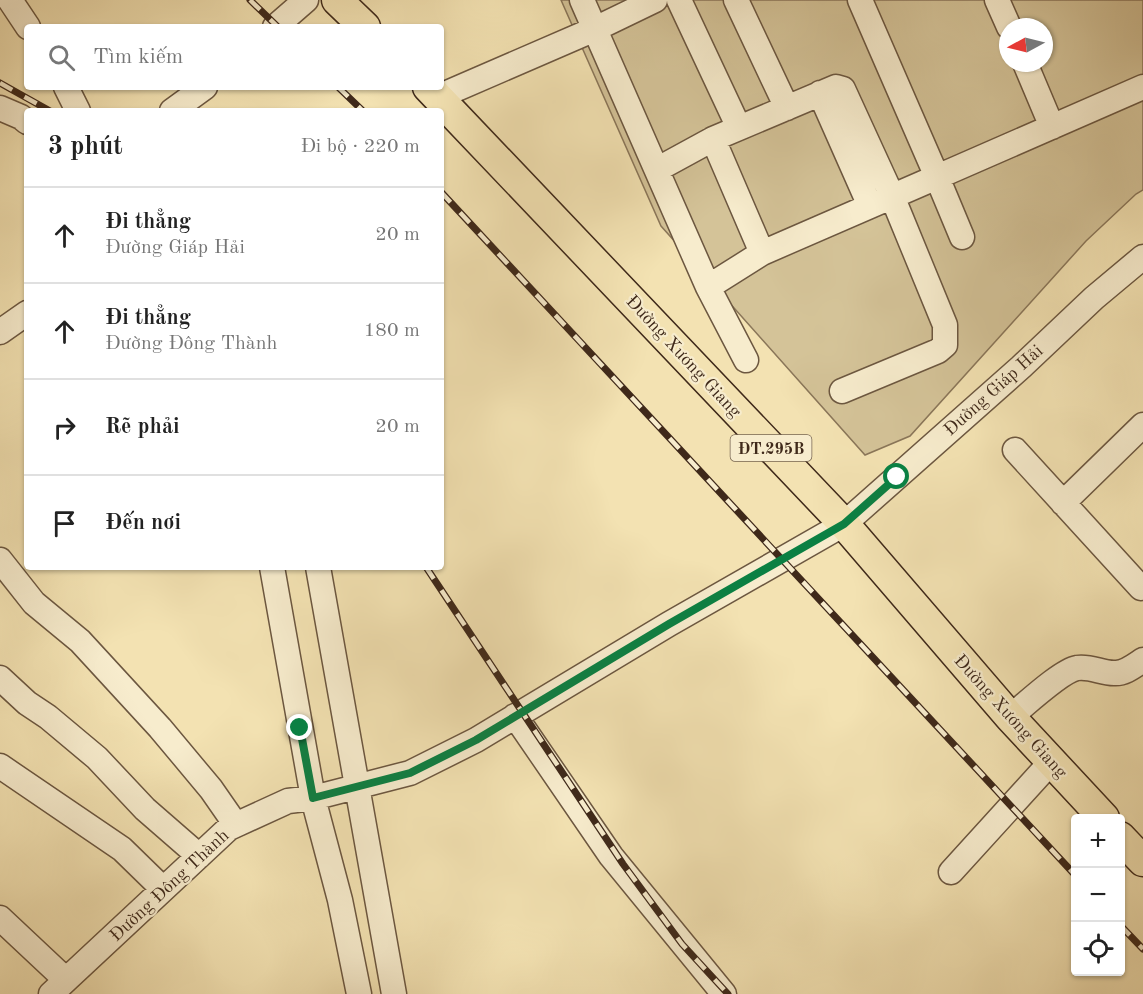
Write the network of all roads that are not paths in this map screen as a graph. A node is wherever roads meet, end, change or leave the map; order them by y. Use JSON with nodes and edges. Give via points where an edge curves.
{"nodes":[{"id":1,"x":10,"y":0,"type":"edge"},
{"id":2,"x":306,"y":0,"type":"edge"},
{"id":3,"x":337,"y":0,"type":"edge"},
{"id":4,"x":582,"y":0,"type":"edge"},
{"id":5,"x":656,"y":0,"type":"edge"},
{"id":6,"x":679,"y":0,"type":"edge"},
{"id":7,"x":736,"y":0,"type":"edge"},
{"id":8,"x":860,"y":0,"type":"edge"},
{"id":9,"x":998,"y":0,"type":"edge"},
{"id":10,"x":1005,"y":18,"type":"edge"},
{"id":11,"x":26,"y":24,"type":"edge"},
{"id":12,"x":278,"y":24,"type":"edge"},
{"id":13,"x":362,"y":24,"type":"edge"},
{"id":14,"x":595,"y":29,"type":"junction"},
{"id":15,"x":1029,"y":72,"type":"edge"},
{"id":16,"x":1143,"y":87,"type":"edge"},
{"id":17,"x":444,"y":88,"type":"edge"},
{"id":18,"x":68,"y":90,"type":"edge"},
{"id":19,"x":201,"y":90,"type":"edge"},
{"id":20,"x":433,"y":92,"type":"edge"},
{"id":21,"x":820,"y":93,"type":"junction"},
{"id":22,"x":0,"y":108,"type":"edge"},
{"id":23,"x":76,"y":108,"type":"edge"},
{"id":24,"x":176,"y":108,"type":"edge"},
{"id":25,"x":787,"y":108,"type":"junction"},
{"id":26,"x":24,"y":120,"type":"edge"},
{"id":27,"x":1052,"y":127,"type":"junction"},
{"id":28,"x":739,"y":128,"type":"junction"},
{"id":29,"x":713,"y":139,"type":"junction"},
{"id":30,"x":658,"y":169,"type":"junction"},
{"id":31,"x":937,"y":177,"type":"junction"},
{"id":32,"x":892,"y":196,"type":"junction"},
{"id":33,"x":870,"y":206,"type":"junction"},
{"id":34,"x":962,"y":237,"type":"dead end"},
{"id":35,"x":762,"y":253,"type":"junction"},
{"id":36,"x":1140,"y":264,"type":"edge"},
{"id":37,"x":708,"y":287,"type":"junction"},
{"id":38,"x":24,"y":315,"type":"edge"},
{"id":39,"x":0,"y":332,"type":"edge"},
{"id":40,"x":746,"y":360,"type":"dead end"},
{"id":41,"x":842,"y":391,"type":"dead end"},
{"id":42,"x":1143,"y":425,"type":"edge"},
{"id":43,"x":1015,"y":450,"type":"dead end"},
{"id":44,"x":1064,"y":503,"type":"junction"},
{"id":45,"x":844,"y":524,"type":"junction"},
{"id":46,"x":0,"y":560,"type":"edge"},
{"id":47,"x":273,"y":570,"type":"edge"},
{"id":48,"x":319,"y":570,"type":"edge"},
{"id":49,"x":1141,"y":588,"type":"dead end"},
{"id":50,"x":1143,"y":660,"type":"edge"},
{"id":51,"x":0,"y":678,"type":"edge"},
{"id":52,"x":515,"y":716,"type":"junction"},
{"id":53,"x":1010,"y":717,"type":"junction"},
{"id":54,"x":1051,"y":762,"type":"junction"},
{"id":55,"x":0,"y":766,"type":"edge"},
{"id":56,"x":356,"y":786,"type":"junction"},
{"id":57,"x":313,"y":798,"type":"junction"},
{"id":58,"x":1099,"y":814,"type":"edge"},
{"id":59,"x":236,"y":825,"type":"junction"},
{"id":60,"x":1125,"y":842,"type":"edge"},
{"id":61,"x":199,"y":856,"type":"junction"},
{"id":62,"x":1143,"y":861,"type":"edge"},
{"id":63,"x":951,"y":872,"type":"dead end"},
{"id":64,"x":163,"y":889,"type":"junction"},
{"id":65,"x":0,"y":918,"type":"edge"},
{"id":66,"x":59,"y":987,"type":"edge"},
{"id":67,"x":359,"y":994,"type":"edge"},
{"id":68,"x":394,"y":994,"type":"edge"},
{"id":69,"x":724,"y":994,"type":"edge"}],
"edges":[{"from":1,"to":11,"type":"street"},
{"from":2,"to":12,"type":"street"},
{"from":3,"to":13,"type":"main road"},
{"from":4,"to":14,"type":"street"},
{"from":5,"to":14,"type":"street"},
{"from":6,"to":28,"type":"street"},
{"from":7,"to":25,"type":"street"},
{"from":8,"to":31,"type":"street"},
{"from":9,"to":10,"type":"street"},
{"from":14,"to":17,"type":"street"},
{"from":14,"to":30,"type":"street"},
{"from":15,"to":27,"type":"street"},
{"from":16,"to":27,"type":"street"},
{"from":18,"to":23,"type":"street"},
{"from":19,"to":24,"type":"street"},
{"from":20,"to":45,"type":"main road","name":"Đường Xương Giang","number":"ĐT.295B"},
{"from":21,"to":25,"type":"street"},
{"from":21,"to":32,"type":"street","via":[[836,87],[843,89]]},
{"from":21,"to":33,"type":"street"},
{"from":22,"to":26,"type":"street"},
{"from":25,"to":28,"type":"street"},
{"from":27,"to":31,"type":"street"},
{"from":28,"to":29,"type":"street"},
{"from":29,"to":30,"type":"street"},
{"from":29,"to":35,"type":"street"},
{"from":30,"to":37,"type":"street"},
{"from":31,"to":32,"type":"street"},
{"from":31,"to":34,"type":"street"},
{"from":32,"to":33,"type":"street"},
{"from":32,"to":41,"type":"street","via":[[945,325],[945,345]]},
{"from":33,"to":35,"type":"street"},
{"from":35,"to":37,"type":"street"},
{"from":36,"to":45,"type":"street","name":"Đường Giáp Hải"},
{"from":37,"to":40,"type":"street"},
{"from":38,"to":39,"type":"street"},
{"from":42,"to":44,"type":"street"},
{"from":43,"to":44,"type":"street"},
{"from":44,"to":49,"type":"street"},
{"from":45,"to":52,"type":"street","name":"Đường Đông Thành"},
{"from":45,"to":53,"type":"main road","name":"Đường Xương Giang","number":"ĐT.295B"},
{"from":46,"to":59,"type":"street","via":[[34,603],[80,641],[160,728]]},
{"from":47,"to":57,"type":"street"},
{"from":48,"to":56,"type":"street"},
{"from":50,"to":53,"type":"street","via":[[1115,674],[1090,667],[1075,668]]},
{"from":51,"to":61,"type":"street","via":[[97,758]]},
{"from":52,"to":56,"type":"street","name":"Đường Đông Thành","via":[[410,773]]},
{"from":52,"to":69,"type":"street","via":[[611,856]]},
{"from":53,"to":54,"type":"main road","name":"Đường Xương Giang","number":"ĐT.295B"},
{"from":54,"to":58,"type":"main road","name":"Đường Xương Giang","number":"ĐT.295B"},
{"from":54,"to":63,"type":"street"},
{"from":55,"to":64,"type":"street","via":[[122,849]]},
{"from":56,"to":57,"type":"street","name":"Đường Đông Thành"},
{"from":56,"to":68,"type":"street"},
{"from":57,"to":59,"type":"street","name":"Đường Đông Thành","via":[[288,801]]},
{"from":57,"to":67,"type":"street"},
{"from":59,"to":61,"type":"street","name":"Đường Đông Thành"},
{"from":60,"to":62,"type":"main road"},
{"from":61,"to":64,"type":"street","name":"Đường Đông Thành"},
{"from":64,"to":66,"type":"street","name":"Đường Đông Thành"},
{"from":65,"to":66,"type":"street"}]}
